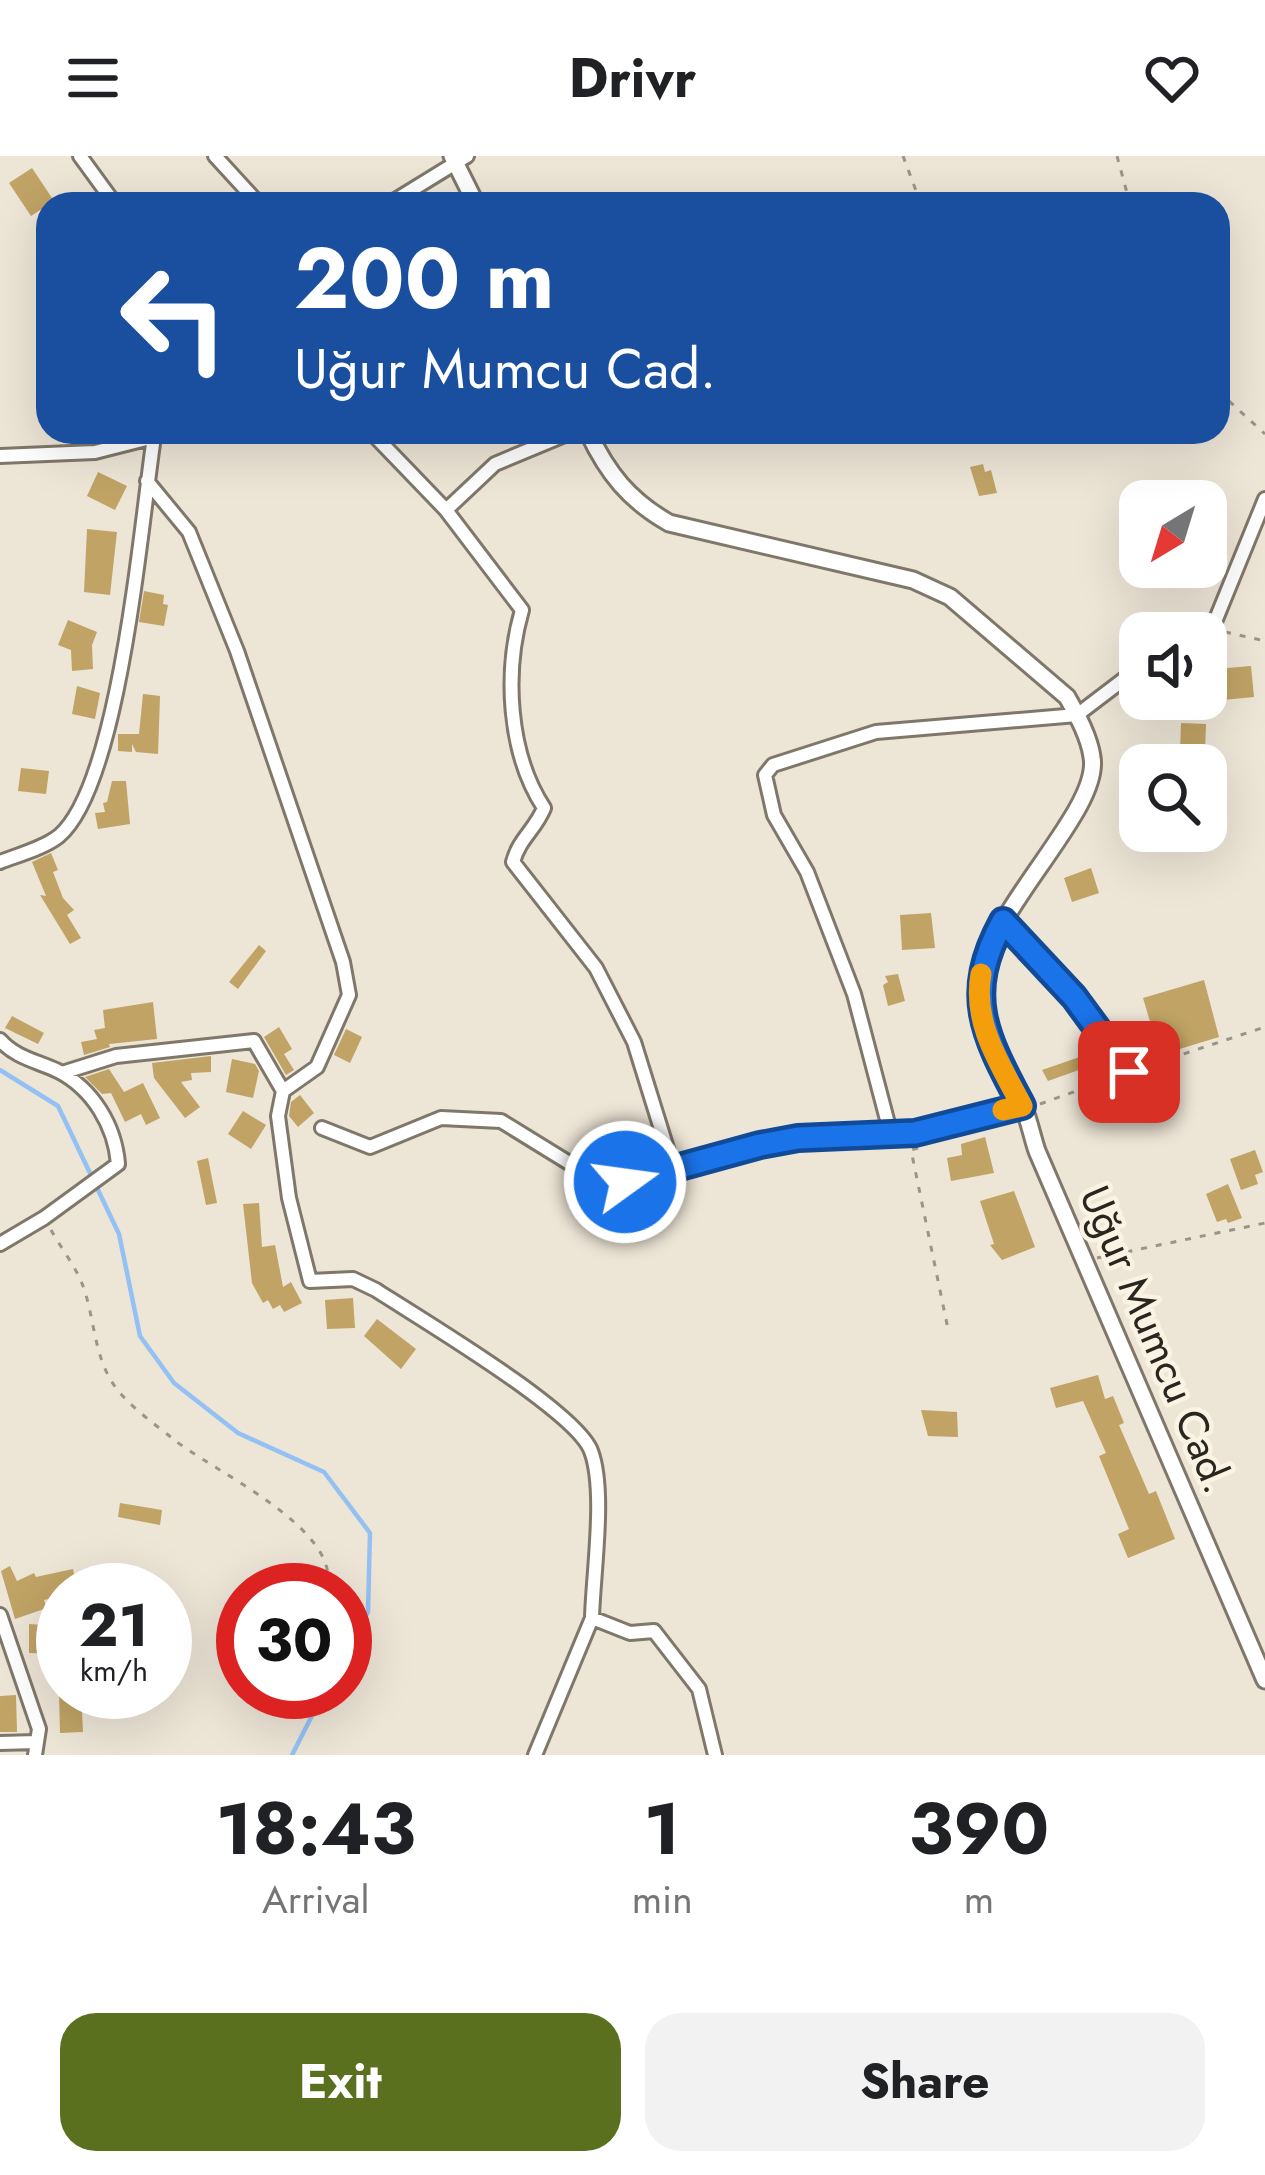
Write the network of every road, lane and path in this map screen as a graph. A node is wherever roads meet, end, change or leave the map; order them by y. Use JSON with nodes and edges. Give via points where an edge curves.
{"nodes":[{"id":1,"x":80,"y":156,"type":"edge"},
{"id":2,"x":215,"y":156,"type":"edge"},
{"id":3,"x":903,"y":156,"type":"edge"},
{"id":4,"x":1118,"y":156,"type":"edge"},
{"id":5,"x":459,"y":158,"type":"edge"},
{"id":6,"x":106,"y":192,"type":"edge"},
{"id":7,"x":248,"y":192,"type":"edge"},
{"id":8,"x":407,"y":192,"type":"edge"},
{"id":9,"x":472,"y":192,"type":"edge"},
{"id":10,"x":916,"y":192,"type":"edge"},
{"id":11,"x":1127,"y":192,"type":"edge"},
{"id":12,"x":1230,"y":402,"type":"edge"},
{"id":13,"x":1265,"y":434,"type":"edge"},
{"id":14,"x":124,"y":444,"type":"edge"},
{"id":15,"x":154,"y":444,"type":"edge"},
{"id":16,"x":382,"y":444,"type":"edge"},
{"id":17,"x":543,"y":444,"type":"edge"},
{"id":18,"x":595,"y":444,"type":"edge"},
{"id":19,"x":0,"y":456,"type":"edge"},
{"id":20,"x":147,"y":481,"type":"junction"},
{"id":21,"x":1265,"y":499,"type":"edge"},
{"id":22,"x":446,"y":511,"type":"junction"},
{"id":23,"x":1219,"y":612,"type":"edge"},
{"id":24,"x":1227,"y":632,"type":"edge"},
{"id":25,"x":1265,"y":641,"type":"edge"},
{"id":26,"x":1119,"y":684,"type":"edge"},
{"id":27,"x":1078,"y":715,"type":"junction"},
{"id":28,"x":0,"y":862,"type":"edge"},
{"id":29,"x":1003,"y":921,"type":"junction"},
{"id":30,"x":1265,"y":1027,"type":"edge"},
{"id":31,"x":0,"y":1040,"type":"edge"},
{"id":32,"x":1129,"y":1072,"type":"junction"},
{"id":33,"x":62,"y":1073,"type":"junction"},
{"id":34,"x":283,"y":1091,"type":"junction"},
{"id":35,"x":1023,"y":1107,"type":"junction"},
{"id":36,"x":322,"y":1128,"type":"dead end"},
{"id":37,"x":891,"y":1135,"type":"junction"},
{"id":38,"x":934,"y":1142,"type":"dead end"},
{"id":39,"x":674,"y":1171,"type":"junction"},
{"id":40,"x":44,"y":1218,"type":"junction"},
{"id":41,"x":1265,"y":1223,"type":"edge"},
{"id":42,"x":0,"y":1244,"type":"edge"},
{"id":43,"x":1084,"y":1261,"type":"junction"},
{"id":44,"x":948,"y":1329,"type":"dead end"},
{"id":45,"x":327,"y":1563,"type":"edge"},
{"id":46,"x":0,"y":1615,"type":"edge"},
{"id":47,"x":592,"y":1618,"type":"junction"},
{"id":48,"x":1265,"y":1680,"type":"edge"},
{"id":49,"x":0,"y":1743,"type":"edge"},
{"id":50,"x":36,"y":1748,"type":"edge"},
{"id":51,"x":535,"y":1755,"type":"edge"},
{"id":52,"x":715,"y":1755,"type":"edge"}],
"edges":[{"from":1,"to":6,"type":"street"},
{"from":2,"to":7,"type":"street"},
{"from":3,"to":10,"type":"path"},
{"from":4,"to":11,"type":"path"},
{"from":5,"to":8,"type":"street"},
{"from":5,"to":9,"type":"street"},
{"from":12,"to":13,"type":"path"},
{"from":14,"to":19,"type":"street"},
{"from":15,"to":20,"type":"street"},
{"from":16,"to":22,"type":"street"},
{"from":17,"to":22,"type":"street","via":[[495,464]]},
{"from":18,"to":27,"type":"street","via":[[617,485],[669,523],[913,580],[950,597]]},
{"from":20,"to":28,"type":"street","via":[[111,724],[89,788],[60,835]]},
{"from":20,"to":34,"type":"street","via":[[189,532],[343,962],[349,995],[317,1067]]},
{"from":21,"to":23,"type":"street"},
{"from":22,"to":39,"type":"street","via":[[522,610],[512,643],[514,730],[528,784],[544,808],[513,862],[596,968],[634,1042]]},
{"from":24,"to":25,"type":"path"},
{"from":26,"to":27,"type":"street"},
{"from":27,"to":29,"type":"street","name":"Uğur Mumcu Cad.","via":[[1094,760],[1085,791]]},
{"from":27,"to":37,"type":"street","via":[[876,732],[773,765],[765,775],[774,815],[807,872],[854,994]]},
{"from":29,"to":32,"type":"street"},
{"from":29,"to":35,"type":"street","name":"Uğur Mumcu Cad.","via":[[988,949],[980,1013]]},
{"from":30,"to":32,"type":"path"},
{"from":31,"to":33,"type":"street"},
{"from":32,"to":35,"type":"path"},
{"from":33,"to":34,"type":"street","via":[[116,1056],[254,1041]]},
{"from":33,"to":40,"type":"street","via":[[110,1125],[118,1164]]},
{"from":34,"to":47,"type":"street","via":[[278,1116],[289,1198],[310,1280],[353,1280],[376,1290],[581,1432],[593,1455],[597,1516]]},
{"from":35,"to":37,"type":"street"},
{"from":35,"to":43,"type":"street","name":"Uğur Mumcu Cad."},
{"from":36,"to":39,"type":"street","via":[[370,1147],[440,1118],[501,1121],[587,1174],[625,1182]]},
{"from":37,"to":39,"type":"street","via":[[798,1138]]},
{"from":38,"to":44,"type":"path","via":[[911,1150]]},
{"from":40,"to":42,"type":"street"},
{"from":40,"to":45,"type":"path","via":[[83,1287],[112,1383],[170,1437],[280,1508]]},
{"from":41,"to":43,"type":"path"},
{"from":43,"to":48,"type":"street","name":"Uğur Mumcu Cad."},
{"from":46,"to":50,"type":"street","via":[[39,1729]]},
{"from":47,"to":51,"type":"street"},
{"from":47,"to":52,"type":"street","via":[[630,1633],[654,1631],[700,1689]]},
{"from":49,"to":50,"type":"street"}]}
